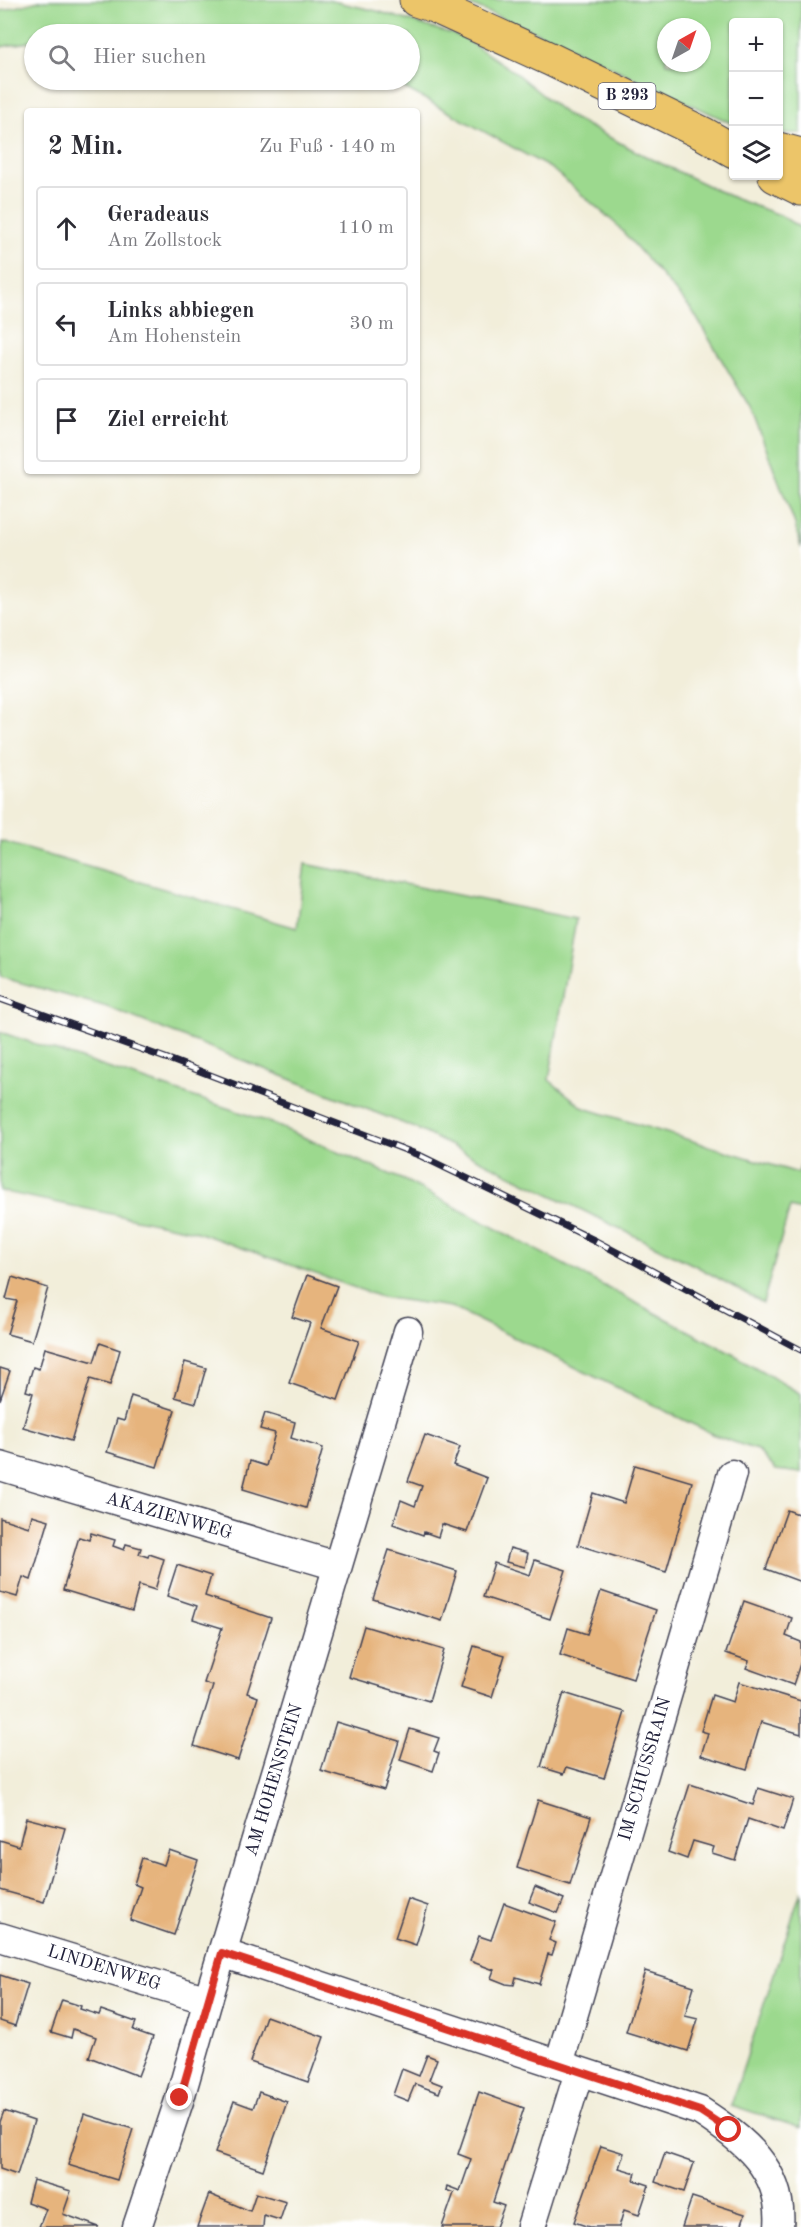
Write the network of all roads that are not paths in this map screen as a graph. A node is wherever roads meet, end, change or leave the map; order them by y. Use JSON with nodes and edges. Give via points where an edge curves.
{"nodes":[{"id":1,"x":416,"y":0,"type":"edge"},
{"id":2,"x":719,"y":137,"type":"edge"},
{"id":3,"x":789,"y":156,"type":"edge"},
{"id":4,"x":801,"y":189,"type":"edge"},
{"id":5,"x":408,"y":1331,"type":"dead end"},
{"id":6,"x":0,"y":1466,"type":"edge"},
{"id":7,"x":732,"y":1474,"type":"dead end"},
{"id":8,"x":338,"y":1566,"type":"junction"},
{"id":9,"x":0,"y":1937,"type":"edge"},
{"id":10,"x":222,"y":1953,"type":"junction"},
{"id":11,"x":208,"y":2000,"type":"junction"},
{"id":12,"x":569,"y":2068,"type":"junction"},
{"id":13,"x":137,"y":2227,"type":"edge"},
{"id":14,"x":531,"y":2227,"type":"edge"},
{"id":15,"x":779,"y":2227,"type":"edge"}],
"edges":[{"from":1,"to":2,"type":"main road","number":"B 293"},
{"from":3,"to":4,"type":"main road"},
{"from":5,"to":8,"type":"street","name":"AM HOHENSTEIN"},
{"from":6,"to":8,"type":"street","name":"AKAZIENWEG"},
{"from":7,"to":12,"type":"street","name":"IM SCHUSSRAIN"},
{"from":8,"to":10,"type":"street","name":"AM HOHENSTEIN"},
{"from":9,"to":11,"type":"street","name":"LINDENWEG"},
{"from":10,"to":11,"type":"street","name":"AM HOHENSTEIN"},
{"from":10,"to":12,"type":"street"},
{"from":11,"to":13,"type":"street","name":"AM HOHENSTEIN"},
{"from":12,"to":14,"type":"street","name":"IM SCHUSSRAIN"},
{"from":12,"to":15,"type":"street","via":[[700,2111],[729,2130],[756,2155],[775,2184]]}]}
